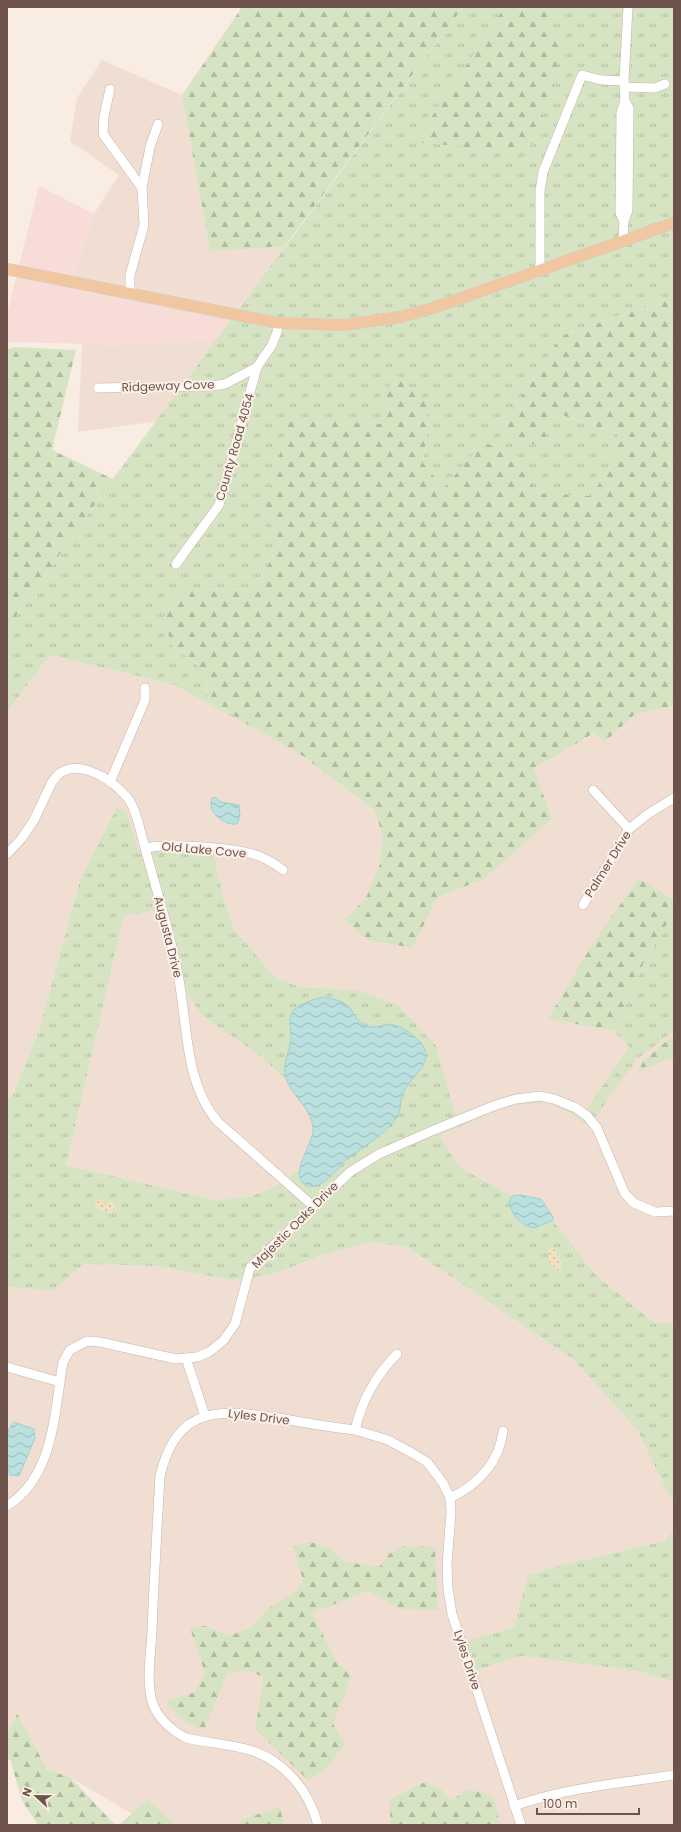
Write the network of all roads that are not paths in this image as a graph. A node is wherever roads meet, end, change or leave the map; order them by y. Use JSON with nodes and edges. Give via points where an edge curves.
{"nodes":[{"id":1,"x":628,"y":7,"type":"edge"},
{"id":2,"x":624,"y":84,"type":"junction"},
{"id":3,"x":665,"y":84,"type":"dead end"},
{"id":4,"x":110,"y":89,"type":"dead end"},
{"id":5,"x":158,"y":124,"type":"dead end"},
{"id":6,"x":142,"y":188,"type":"junction"},
{"id":7,"x":674,"y":223,"type":"edge"},
{"id":8,"x":623,"y":241,"type":"junction"},
{"id":9,"x":7,"y":269,"type":"edge"},
{"id":10,"x":540,"y":270,"type":"junction"},
{"id":11,"x":130,"y":295,"type":"junction"},
{"id":12,"x":278,"y":323,"type":"junction"},
{"id":13,"x":257,"y":367,"type":"junction"},
{"id":14,"x":98,"y":388,"type":"dead end"},
{"id":15,"x":176,"y":564,"type":"dead end"},
{"id":16,"x":145,"y":688,"type":"dead end"},
{"id":17,"x":110,"y":782,"type":"junction"},
{"id":18,"x":593,"y":790,"type":"dead end"},
{"id":19,"x":674,"y":798,"type":"edge"},
{"id":20,"x":629,"y":829,"type":"junction"},
{"id":21,"x":145,"y":848,"type":"junction"},
{"id":22,"x":7,"y":854,"type":"edge"},
{"id":23,"x":283,"y":870,"type":"dead end"},
{"id":24,"x":583,"y":905,"type":"dead end"},
{"id":25,"x":313,"y":1206,"type":"junction"},
{"id":26,"x":674,"y":1211,"type":"edge"},
{"id":27,"x":397,"y":1354,"type":"dead end"},
{"id":28,"x":186,"y":1358,"type":"junction"},
{"id":29,"x":7,"y":1366,"type":"edge"},
{"id":30,"x":60,"y":1382,"type":"junction"},
{"id":31,"x":205,"y":1416,"type":"junction"},
{"id":32,"x":355,"y":1430,"type":"junction"},
{"id":33,"x":503,"y":1431,"type":"dead end"},
{"id":34,"x":450,"y":1498,"type":"junction"},
{"id":35,"x":7,"y":1506,"type":"edge"},
{"id":36,"x":674,"y":1775,"type":"edge"},
{"id":37,"x":514,"y":1806,"type":"junction"},
{"id":38,"x":318,"y":1825,"type":"edge"},
{"id":39,"x":521,"y":1825,"type":"edge"}],
"edges":[{"from":1,"to":2,"type":"street"},
{"from":2,"to":3,"type":"street","via":[[656,88]]},
{"from":2,"to":8,"type":"street","via":[[625,101],[629,108],[628,210],[624,221]]},
{"from":2,"to":10,"type":"street","via":[[582,75],[542,172]]},
{"from":4,"to":6,"type":"street","via":[[103,134]]},
{"from":5,"to":6,"type":"street","via":[[150,147]]},
{"from":6,"to":11,"type":"street","via":[[144,225],[130,275]]},
{"from":7,"to":8,"type":"main road"},
{"from":8,"to":10,"type":"main road"},
{"from":9,"to":11,"type":"main road"},
{"from":10,"to":12,"type":"main road","via":[[400,317],[344,325]]},
{"from":11,"to":12,"type":"main road"},
{"from":12,"to":13,"type":"street","name":"County Road 4054","via":[[272,345]]},
{"from":13,"to":14,"type":"street","name":"Ridgeway Cove","via":[[225,384],[212,386]]},
{"from":13,"to":15,"type":"street","name":"County Road 4054","via":[[219,505]]},
{"from":16,"to":17,"type":"street","via":[[145,700]]},
{"from":17,"to":21,"type":"street","name":"Augusta Drive","via":[[127,797],[133,807]]},
{"from":17,"to":22,"type":"street","name":"Augusta Drive","via":[[83,768],[64,771],[55,777],[34,820]]},
{"from":18,"to":20,"type":"street"},
{"from":19,"to":20,"type":"street","name":"Palmer Drive"},
{"from":20,"to":24,"type":"street","name":"Palmer Drive"},
{"from":21,"to":23,"type":"street","name":"Old Lake Cove","via":[[159,845],[244,852],[266,858]]},
{"from":21,"to":25,"type":"street","name":"Augusta Drive","via":[[177,968],[191,1062],[202,1100],[218,1122]]},
{"from":25,"to":26,"type":"street","name":"Majestic Oaks Drive","via":[[350,1172],[379,1154],[496,1105],[540,1096],[576,1108],[587,1116],[597,1128],[625,1194],[634,1204],[655,1212]]},
{"from":25,"to":28,"type":"street","name":"Majestic Oaks Drive","via":[[250,1268],[234,1324],[223,1341],[209,1352]]},
{"from":27,"to":32,"type":"street","via":[[371,1388],[362,1405]]},
{"from":28,"to":30,"type":"street","name":"Majestic Oaks Drive","via":[[176,1359],[87,1341],[67,1355],[63,1362]]},
{"from":28,"to":31,"type":"street"},
{"from":29,"to":30,"type":"street"},
{"from":30,"to":35,"type":"street","name":"Majestic Oaks Drive","via":[[44,1460],[27,1488]]},
{"from":31,"to":32,"type":"street","name":"Lyles Drive","via":[[223,1412],[246,1413]]},
{"from":31,"to":38,"type":"street","name":"Lyles Drive","via":[[188,1425],[169,1447],[160,1476],[150,1657],[152,1701],[162,1720],[186,1738],[252,1751],[276,1763],[298,1782],[315,1812]]},
{"from":32,"to":34,"type":"street","name":"Lyles Drive","via":[[388,1440],[427,1462],[443,1483]]},
{"from":33,"to":34,"type":"street","via":[[501,1444],[492,1464],[474,1484]]},
{"from":34,"to":37,"type":"street","name":"Lyles Drive","via":[[447,1565],[452,1614]]},
{"from":36,"to":37,"type":"street","via":[[540,1797]]},
{"from":37,"to":39,"type":"street","name":"Lyles Drive"}]}
